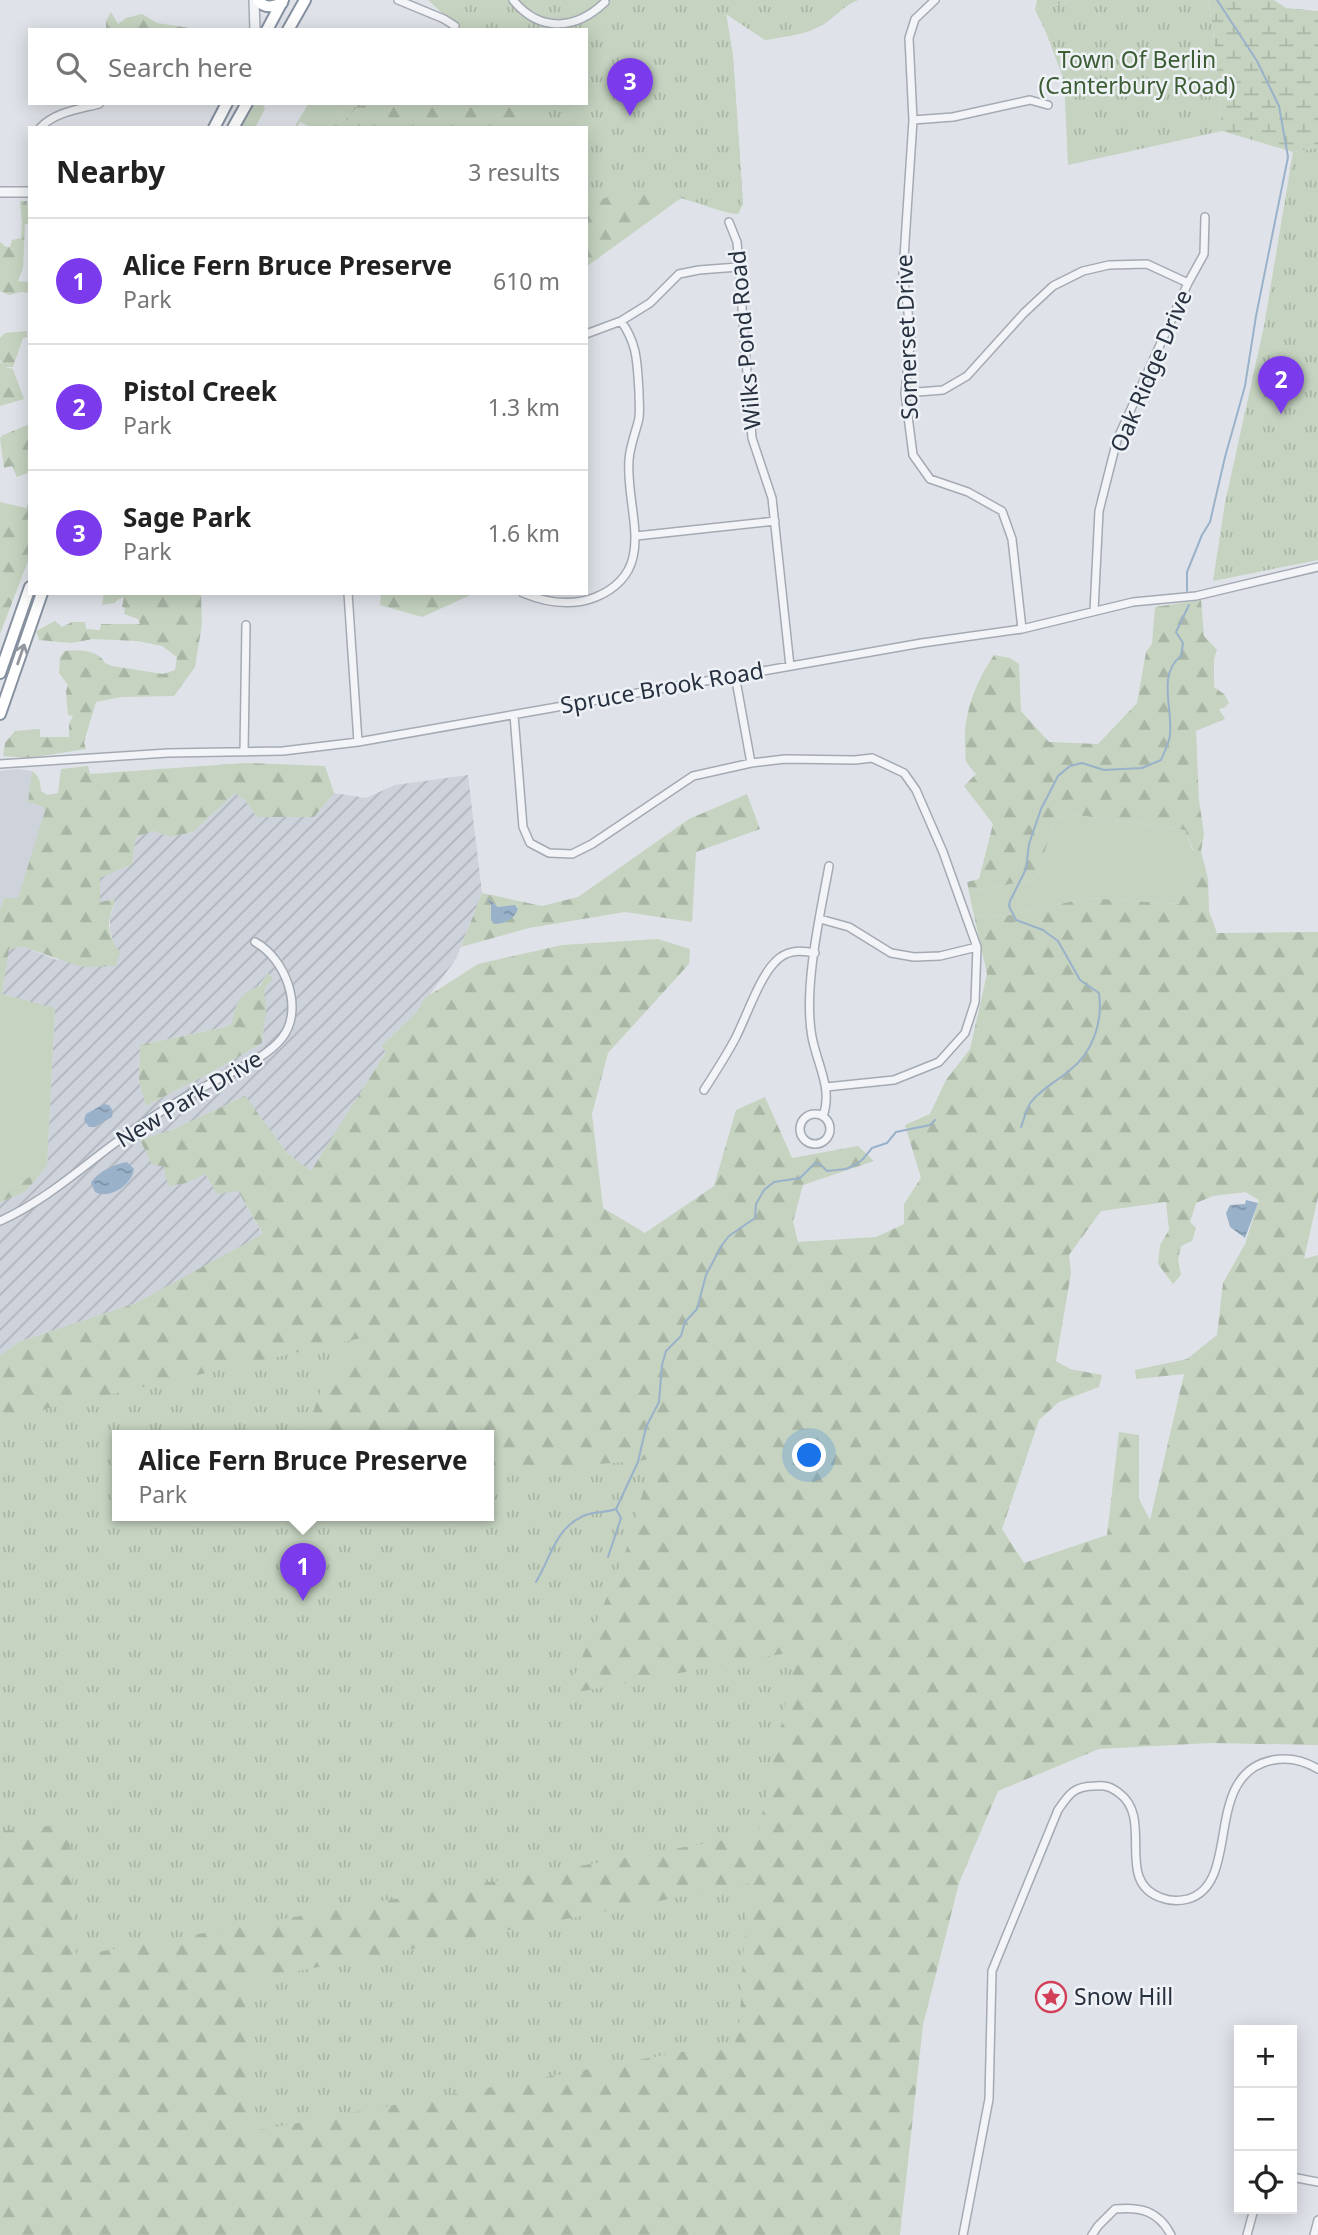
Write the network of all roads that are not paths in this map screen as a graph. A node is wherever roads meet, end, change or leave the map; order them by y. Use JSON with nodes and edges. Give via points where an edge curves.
{"nodes":[{"id":1,"x":256,"y":0,"type":"edge"},
{"id":2,"x":304,"y":0,"type":"edge"},
{"id":3,"x":398,"y":0,"type":"edge"},
{"id":4,"x":513,"y":0,"type":"edge"},
{"id":5,"x":935,"y":0,"type":"edge"},
{"id":6,"x":282,"y":2,"type":"edge"},
{"id":7,"x":605,"y":2,"type":"dead end"},
{"id":8,"x":455,"y":26,"type":"dead end"},
{"id":9,"x":255,"y":28,"type":"edge"},
{"id":10,"x":268,"y":28,"type":"edge"},
{"id":11,"x":289,"y":28,"type":"edge"},
{"id":12,"x":95,"y":105,"type":"edge"},
{"id":13,"x":226,"y":105,"type":"edge"},
{"id":14,"x":246,"y":105,"type":"edge"},
{"id":15,"x":1048,"y":106,"type":"dead end"},
{"id":16,"x":913,"y":120,"type":"junction"},
{"id":17,"x":42,"y":126,"type":"edge"},
{"id":18,"x":215,"y":126,"type":"edge"},
{"id":19,"x":234,"y":126,"type":"edge"},
{"id":20,"x":0,"y":192,"type":"edge"},
{"id":21,"x":28,"y":192,"type":"edge"},
{"id":22,"x":1205,"y":217,"type":"dead end"},
{"id":23,"x":729,"y":222,"type":"dead end"},
{"id":24,"x":738,"y":267,"type":"junction"},
{"id":25,"x":1188,"y":283,"type":"junction"},
{"id":26,"x":621,"y":321,"type":"junction"},
{"id":27,"x":588,"y":333,"type":"edge"},
{"id":28,"x":905,"y":394,"type":"junction"},
{"id":29,"x":775,"y":521,"type":"junction"},
{"id":30,"x":636,"y":536,"type":"junction"},
{"id":31,"x":1318,"y":567,"type":"edge"},
{"id":32,"x":28,"y":593,"type":"edge"},
{"id":33,"x":41,"y":595,"type":"edge"},
{"id":34,"x":348,"y":595,"type":"edge"},
{"id":35,"x":528,"y":595,"type":"edge"},
{"id":36,"x":1094,"y":611,"type":"junction"},
{"id":37,"x":246,"y":625,"type":"dead end"},
{"id":38,"x":1022,"y":629,"type":"junction"},
{"id":39,"x":790,"y":666,"type":"junction"},
{"id":40,"x":0,"y":673,"type":"edge"},
{"id":41,"x":735,"y":676,"type":"junction"},
{"id":42,"x":0,"y":714,"type":"edge"},
{"id":43,"x":514,"y":715,"type":"junction"},
{"id":44,"x":358,"y":742,"type":"junction"},
{"id":45,"x":244,"y":752,"type":"junction"},
{"id":46,"x":751,"y":763,"type":"junction"},
{"id":47,"x":0,"y":764,"type":"edge"},
{"id":48,"x":829,"y":866,"type":"dead end"},
{"id":49,"x":820,"y":919,"type":"junction"},
{"id":50,"x":255,"y":942,"type":"dead end"},
{"id":51,"x":977,"y":947,"type":"junction"},
{"id":52,"x":814,"y":953,"type":"junction"},
{"id":53,"x":826,"y":1087,"type":"junction"},
{"id":54,"x":705,"y":1090,"type":"dead end"},
{"id":55,"x":822,"y":1116,"type":"junction"},
{"id":56,"x":0,"y":1221,"type":"edge"},
{"id":57,"x":1318,"y":1769,"type":"edge"},
{"id":58,"x":1297,"y":2178,"type":"edge"},
{"id":59,"x":1318,"y":2182,"type":"edge"},
{"id":60,"x":1253,"y":2214,"type":"edge"},
{"id":61,"x":1318,"y":2220,"type":"edge"},
{"id":62,"x":963,"y":2235,"type":"edge"},
{"id":63,"x":1092,"y":2235,"type":"edge"},
{"id":64,"x":1171,"y":2235,"type":"edge"},
{"id":65,"x":1247,"y":2235,"type":"edge"},
{"id":66,"x":1314,"y":2235,"type":"edge"}],
"edges":[{"from":1,"to":6,"type":"highway","via":[[270,7]]},
{"from":1,"to":9,"type":"street"},
{"from":2,"to":11,"type":"highway"},
{"from":3,"to":8,"type":"street"},
{"from":4,"to":7,"type":"street","via":[[539,21],[562,24],[584,19]]},
{"from":5,"to":16,"type":"street","name":"Somerset Drive","via":[[915,19],[909,38]]},
{"from":6,"to":10,"type":"highway"},
{"from":12,"to":17,"type":"street","via":[[67,112]]},
{"from":13,"to":18,"type":"highway"},
{"from":14,"to":19,"type":"highway"},
{"from":15,"to":16,"type":"street","via":[[1030,100],[953,117]]},
{"from":16,"to":28,"type":"street","name":"Somerset Drive","via":[[903,273],[911,335]]},
{"from":20,"to":21,"type":"street"},
{"from":22,"to":25,"type":"street","name":"Oak Ridge Drive","via":[[1204,254]]},
{"from":23,"to":24,"type":"street","name":"Wilks Pond Road","via":[[737,242]]},
{"from":24,"to":26,"type":"street","via":[[679,274],[650,303]]},
{"from":24,"to":29,"type":"street","name":"Wilks Pond Road","via":[[752,438]]},
{"from":25,"to":28,"type":"street","via":[[1147,264],[1083,271],[1053,286],[967,376],[943,390]]},
{"from":25,"to":36,"type":"street","name":"Oak Ridge Drive","via":[[1117,440],[1099,511]]},
{"from":26,"to":27,"type":"street"},
{"from":26,"to":30,"type":"street","via":[[637,355],[640,414],[629,463]]},
{"from":28,"to":38,"type":"street","name":"Somerset Drive","via":[[913,455],[929,478],[1002,511],[1012,539]]},
{"from":29,"to":30,"type":"street"},
{"from":29,"to":39,"type":"street","name":"Wilks Pond Road"},
{"from":30,"to":35,"type":"street","via":[[634,558],[609,591],[570,603],[546,602]]},
{"from":31,"to":36,"type":"street","name":"Spruce Brook Road","via":[[1196,596]]},
{"from":32,"to":40,"type":"highway"},
{"from":42,"to":33,"type":"highway","one_way":true},
{"from":34,"to":44,"type":"street"},
{"from":36,"to":38,"type":"street","name":"Spruce Brook Road"},
{"from":37,"to":45,"type":"street"},
{"from":38,"to":39,"type":"street","name":"Spruce Brook Road"},
{"from":39,"to":41,"type":"street","name":"Spruce Brook Road"},
{"from":41,"to":43,"type":"street","name":"Spruce Brook Road"},
{"from":41,"to":46,"type":"street"},
{"from":43,"to":44,"type":"street","name":"Spruce Brook Road"},
{"from":43,"to":46,"type":"street","via":[[523,827],[530,843],[549,853],[572,854],[592,844],[693,776]]},
{"from":44,"to":45,"type":"street","name":"Spruce Brook Road"},
{"from":45,"to":47,"type":"street","name":"Spruce Brook Road"},
{"from":46,"to":51,"type":"street","via":[[872,758],[905,773],[943,852]]},
{"from":48,"to":49,"type":"street"},
{"from":49,"to":51,"type":"street","via":[[849,927],[891,953],[940,956]]},
{"from":49,"to":52,"type":"street"},
{"from":50,"to":56,"type":"street","name":"New Park Drive","via":[[275,959],[291,990],[292,1019],[283,1037],[267,1053],[150,1118],[38,1202]]},
{"from":51,"to":53,"type":"street","via":[[975,1002],[965,1033],[939,1062],[894,1080]]},
{"from":52,"to":53,"type":"street","via":[[812,1036]]},
{"from":52,"to":54,"type":"street","via":[[799,950],[774,962]]},
{"from":53,"to":55,"type":"street"},
{"from":55,"to":55,"type":"street","via":[[813,1114],[801,1122],[805,1141],[814,1144],[827,1138],[829,1124]]},
{"from":57,"to":62,"type":"street","via":[[1287,1758],[1250,1769],[1230,1801],[1214,1875],[1204,1891],[1188,1899],[1150,1894],[1139,1878],[1136,1821],[1126,1798],[1109,1786],[1091,1785],[1070,1792],[1058,1810],[992,1971],[989,2099]]},
{"from":58,"to":59,"type":"street"},
{"from":60,"to":65,"type":"street"},
{"from":61,"to":66,"type":"street"},
{"from":63,"to":64,"type":"street","via":[[1115,2209],[1136,2207],[1165,2224]]}]}
